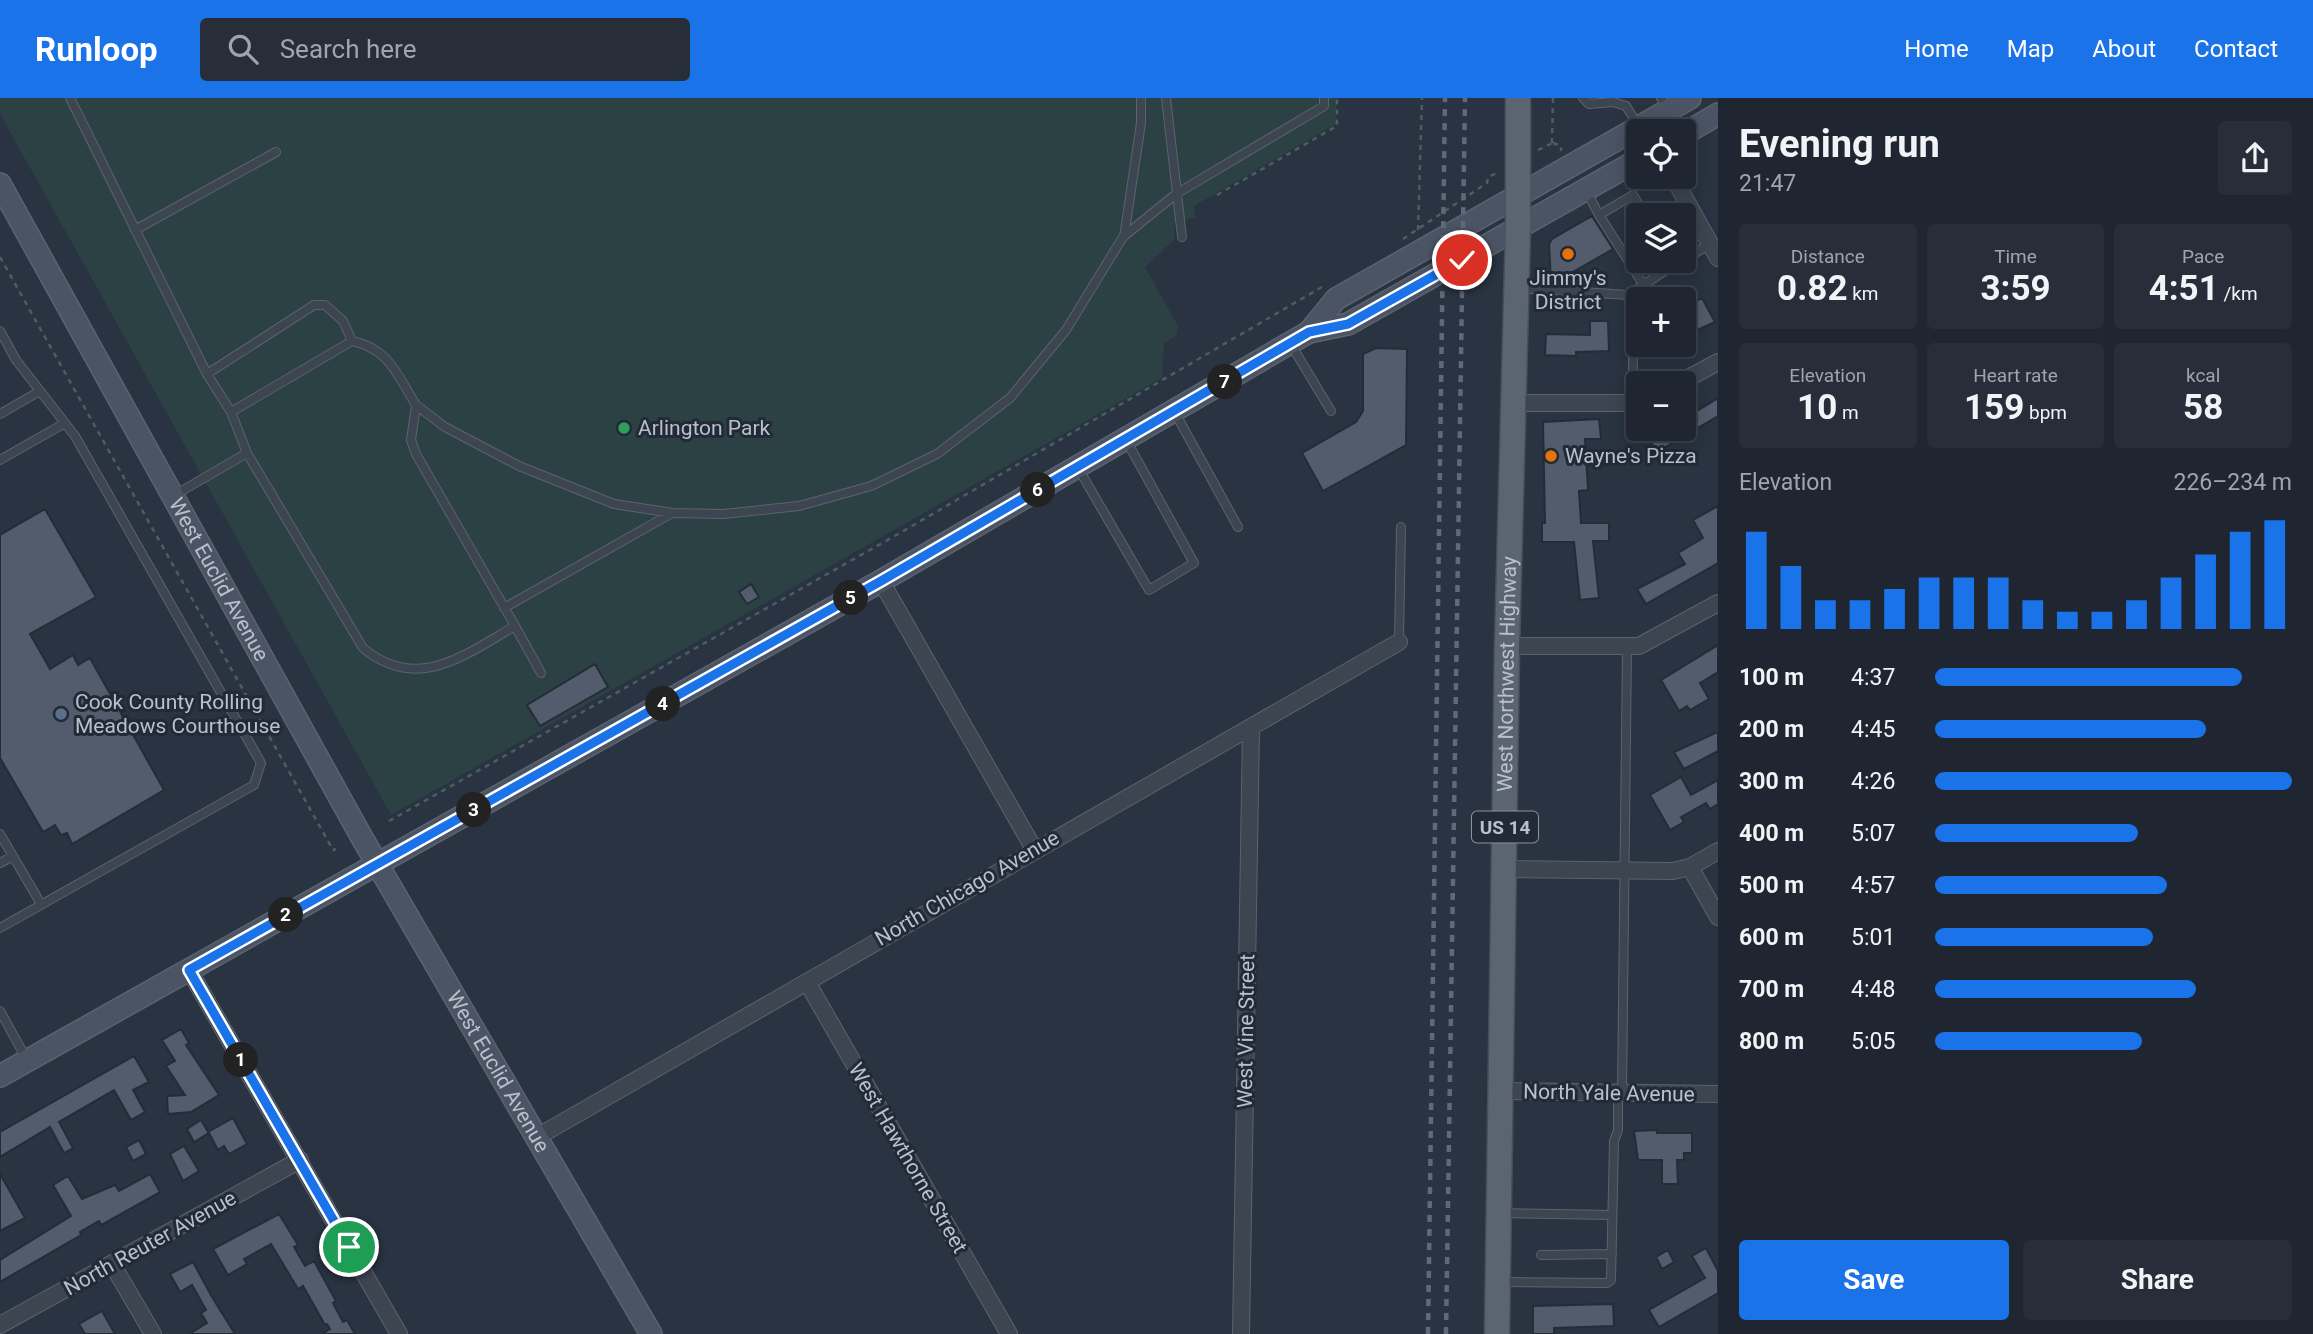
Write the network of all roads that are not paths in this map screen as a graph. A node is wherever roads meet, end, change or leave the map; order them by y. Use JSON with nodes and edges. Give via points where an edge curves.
{"nodes":[{"id":1,"x":70,"y":98,"type":"edge"},
{"id":2,"x":1140,"y":98,"type":"edge"},
{"id":3,"x":1166,"y":98,"type":"edge"},
{"id":4,"x":1324,"y":98,"type":"edge"},
{"id":5,"x":1518,"y":98,"type":"edge"},
{"id":6,"x":1583,"y":98,"type":"edge"},
{"id":7,"x":1690,"y":98,"type":"edge"},
{"id":8,"x":1664,"y":104,"type":"edge"},
{"id":9,"x":1718,"y":114,"type":"edge"},
{"id":10,"x":1634,"y":119,"type":"edge"},
{"id":11,"x":1648,"y":119,"type":"edge"},
{"id":12,"x":1696,"y":127,"type":"edge"},
{"id":13,"x":1626,"y":134,"type":"edge"},
{"id":14,"x":275,"y":152,"type":"dead end"},
{"id":15,"x":1626,"y":167,"type":"edge"},
{"id":16,"x":1680,"y":189,"type":"edge"},
{"id":17,"x":1586,"y":190,"type":"junction"},
{"id":18,"x":1176,"y":194,"type":"junction"},
{"id":19,"x":3,"y":195,"type":"edge"},
{"id":20,"x":1518,"y":195,"type":"junction"},
{"id":21,"x":1638,"y":203,"type":"edge"},
{"id":22,"x":1600,"y":215,"type":"junction"},
{"id":23,"x":1518,"y":228,"type":"junction"},
{"id":24,"x":135,"y":230,"type":"junction"},
{"id":25,"x":1124,"y":237,"type":"junction"},
{"id":26,"x":1182,"y":237,"type":"dead end"},
{"id":27,"x":1714,"y":251,"type":"edge"},
{"id":28,"x":1696,"y":256,"type":"edge"},
{"id":29,"x":1661,"y":273,"type":"edge"},
{"id":30,"x":1643,"y":285,"type":"junction"},
{"id":31,"x":1516,"y":288,"type":"junction"},
{"id":32,"x":0,"y":331,"type":"edge"},
{"id":33,"x":1309,"y":332,"type":"junction"},
{"id":34,"x":352,"y":341,"type":"junction"},
{"id":35,"x":1290,"y":343,"type":"junction"},
{"id":36,"x":1718,"y":362,"type":"edge"},
{"id":37,"x":207,"y":374,"type":"junction"},
{"id":38,"x":1696,"y":374,"type":"edge"},
{"id":39,"x":40,"y":391,"type":"junction"},
{"id":40,"x":1513,"y":403,"type":"junction"},
{"id":41,"x":1626,"y":404,"type":"edge"},
{"id":42,"x":416,"y":405,"type":"junction"},
{"id":43,"x":1174,"y":411,"type":"junction"},
{"id":44,"x":1331,"y":411,"type":"dead end"},
{"id":45,"x":231,"y":412,"type":"junction"},
{"id":46,"x":0,"y":414,"type":"edge"},
{"id":47,"x":65,"y":423,"type":"junction"},
{"id":48,"x":1126,"y":440,"type":"junction"},
{"id":49,"x":247,"y":453,"type":"junction"},
{"id":50,"x":0,"y":460,"type":"edge"},
{"id":51,"x":1078,"y":468,"type":"junction"},
{"id":52,"x":172,"y":497,"type":"junction"},
{"id":53,"x":673,"y":513,"type":"junction"},
{"id":54,"x":1238,"y":527,"type":"dead end"},
{"id":55,"x":1401,"y":527,"type":"dead end"},
{"id":56,"x":881,"y":581,"type":"junction"},
{"id":57,"x":1718,"y":603,"type":"edge"},
{"id":58,"x":504,"y":608,"type":"junction"},
{"id":59,"x":515,"y":626,"type":"junction"},
{"id":60,"x":1399,"y":642,"type":"joint"},
{"id":61,"x":1507,"y":646,"type":"junction"},
{"id":62,"x":1627,"y":648,"type":"junction"},
{"id":63,"x":541,"y":673,"type":"dead end"},
{"id":64,"x":1251,"y":728,"type":"junction"},
{"id":65,"x":0,"y":834,"type":"edge"},
{"id":66,"x":1034,"y":849,"type":"junction"},
{"id":67,"x":1718,"y":850,"type":"edge"},
{"id":68,"x":13,"y":856,"type":"junction"},
{"id":69,"x":0,"y":863,"type":"edge"},
{"id":70,"x":378,"y":864,"type":"junction"},
{"id":71,"x":1690,"y":867,"type":"junction"},
{"id":72,"x":1504,"y":869,"type":"junction"},
{"id":73,"x":1627,"y":870,"type":"junction"},
{"id":74,"x":41,"y":904,"type":"junction"},
{"id":75,"x":1718,"y":917,"type":"edge"},
{"id":76,"x":0,"y":927,"type":"edge"},
{"id":77,"x":189,"y":970,"type":"junction"},
{"id":78,"x":807,"y":982,"type":"junction"},
{"id":79,"x":0,"y":1011,"type":"edge"},
{"id":80,"x":27,"y":1060,"type":"junction"},
{"id":81,"x":0,"y":1076,"type":"edge"},
{"id":82,"x":1500,"y":1091,"type":"junction"},
{"id":83,"x":1620,"y":1093,"type":"junction"},
{"id":84,"x":1718,"y":1094,"type":"edge"},
{"id":85,"x":537,"y":1137,"type":"junction"},
{"id":86,"x":300,"y":1160,"type":"junction"},
{"id":87,"x":1499,"y":1213,"type":"junction"},
{"id":88,"x":1612,"y":1215,"type":"junction"},
{"id":89,"x":1612,"y":1254,"type":"junction"},
{"id":90,"x":1541,"y":1255,"type":"dead end"},
{"id":91,"x":113,"y":1264,"type":"junction"},
{"id":92,"x":1498,"y":1282,"type":"junction"},
{"id":93,"x":0,"y":1325,"type":"edge"},
{"id":94,"x":153,"y":1334,"type":"edge"},
{"id":95,"x":399,"y":1334,"type":"edge"},
{"id":96,"x":651,"y":1334,"type":"edge"},
{"id":97,"x":1009,"y":1334,"type":"edge"},
{"id":98,"x":1241,"y":1334,"type":"edge"},
{"id":99,"x":1497,"y":1334,"type":"edge"}],
"edges":[{"from":1,"to":24,"type":"lane"},
{"from":2,"to":25,"type":"lane","via":[[1142,123]]},
{"from":3,"to":18,"type":"lane"},
{"from":4,"to":18,"type":"lane","via":[[1324,106]]},
{"from":5,"to":20,"type":"main road","name":"West Northwest Highway","number":"US 14"},
{"from":6,"to":10,"type":"lane","via":[[1589,104],[1626,106]]},
{"from":7,"to":8,"type":"main road"},
{"from":8,"to":11,"type":"main road"},
{"from":9,"to":12,"type":"main road"},
{"from":13,"to":20,"type":"main road"},
{"from":14,"to":24,"type":"lane"},
{"from":15,"to":17,"type":"main road"},
{"from":16,"to":27,"type":"street"},
{"from":17,"to":22,"type":"lane"},
{"from":17,"to":23,"type":"main road"},
{"from":18,"to":25,"type":"lane"},
{"from":18,"to":26,"type":"lane"},
{"from":19,"to":52,"type":"main road","name":"West Euclid Avenue"},
{"from":20,"to":23,"type":"main road","name":"West Northwest Highway","number":"US 14"},
{"from":20,"to":33,"type":"main road","via":[[1336,299]]},
{"from":21,"to":22,"type":"lane","via":[[1633,195]]},
{"from":22,"to":30,"type":"lane"},
{"from":23,"to":31,"type":"main road","name":"West Northwest Highway","number":"US 14"},
{"from":23,"to":33,"type":"main road","via":[[1348,324]]},
{"from":24,"to":37,"type":"lane"},
{"from":25,"to":53,"type":"lane","via":[[1066,330],[1010,398],[937,454],[871,486],[799,506],[723,514]]},
{"from":27,"to":28,"type":"lane"},
{"from":29,"to":30,"type":"lane"},
{"from":30,"to":31,"type":"lane","via":[[1628,295]]},
{"from":31,"to":40,"type":"main road","name":"West Northwest Highway","number":"US 14"},
{"from":32,"to":39,"type":"lane"},
{"from":33,"to":35,"type":"main road"},
{"from":34,"to":37,"type":"lane","via":[[343,321],[326,305],[314,306]]},
{"from":34,"to":42,"type":"lane","via":[[386,356]]},
{"from":34,"to":45,"type":"lane"},
{"from":35,"to":43,"type":"main road"},
{"from":35,"to":44,"type":"lane"},
{"from":36,"to":38,"type":"street"},
{"from":37,"to":45,"type":"lane"},
{"from":39,"to":46,"type":"lane"},
{"from":39,"to":47,"type":"lane"},
{"from":40,"to":41,"type":"street"},
{"from":40,"to":61,"type":"main road","name":"West Northwest Highway","number":"US 14"},
{"from":42,"to":53,"type":"lane","via":[[446,427],[519,466],[614,504]]},
{"from":42,"to":58,"type":"lane","via":[[411,440],[416,454]]},
{"from":43,"to":48,"type":"main road"},
{"from":43,"to":54,"type":"lane"},
{"from":45,"to":49,"type":"lane"},
{"from":47,"to":50,"type":"lane"},
{"from":47,"to":74,"type":"lane","via":[[261,763],[254,785]]},
{"from":48,"to":51,"type":"main road"},
{"from":48,"to":51,"type":"lane","via":[[1194,563],[1149,590]]},
{"from":49,"to":52,"type":"lane"},
{"from":49,"to":59,"type":"lane","via":[[363,648],[383,664],[430,668],[451,663]]},
{"from":51,"to":56,"type":"main road"},
{"from":52,"to":70,"type":"main road","name":"West Euclid Avenue"},
{"from":53,"to":58,"type":"lane"},
{"from":55,"to":60,"type":"lane"},
{"from":56,"to":66,"type":"street"},
{"from":56,"to":70,"type":"main road"},
{"from":57,"to":62,"type":"street","via":[[1651,641]]},
{"from":58,"to":59,"type":"lane"},
{"from":59,"to":63,"type":"lane"},
{"from":60,"to":64,"type":"street","name":"North Chicago Avenue"},
{"from":61,"to":62,"type":"street"},
{"from":61,"to":72,"type":"main road","name":"West Northwest Highway","number":"US 14"},
{"from":62,"to":73,"type":"lane"},
{"from":64,"to":66,"type":"street","name":"North Chicago Avenue"},
{"from":64,"to":98,"type":"street","name":"West Vine Street"},
{"from":65,"to":68,"type":"lane"},
{"from":66,"to":78,"type":"street","name":"North Chicago Avenue"},
{"from":67,"to":71,"type":"street"},
{"from":68,"to":69,"type":"lane"},
{"from":68,"to":74,"type":"lane"},
{"from":70,"to":77,"type":"main road"},
{"from":70,"to":85,"type":"main road","name":"West Euclid Avenue"},
{"from":71,"to":73,"type":"street"},
{"from":71,"to":75,"type":"street"},
{"from":72,"to":73,"type":"street"},
{"from":72,"to":82,"type":"main road","name":"West Northwest Highway","number":"US 14"},
{"from":73,"to":83,"type":"lane"},
{"from":74,"to":76,"type":"lane"},
{"from":77,"to":80,"type":"main road"},
{"from":77,"to":86,"type":"street"},
{"from":78,"to":85,"type":"street","name":"North Chicago Avenue"},
{"from":78,"to":97,"type":"street","name":"West Hawthorne Street"},
{"from":79,"to":80,"type":"lane"},
{"from":80,"to":81,"type":"main road"},
{"from":82,"to":83,"type":"street","name":"North Yale Avenue"},
{"from":82,"to":87,"type":"main road","name":"West Northwest Highway","number":"US 14"},
{"from":83,"to":84,"type":"street","name":"North Yale Avenue"},
{"from":83,"to":88,"type":"lane"},
{"from":85,"to":96,"type":"main road","name":"West Euclid Avenue"},
{"from":86,"to":91,"type":"street","name":"North Reuter Avenue"},
{"from":86,"to":95,"type":"street"},
{"from":87,"to":88,"type":"lane"},
{"from":87,"to":92,"type":"main road","name":"West Northwest Highway","number":"US 14"},
{"from":88,"to":89,"type":"lane"},
{"from":89,"to":90,"type":"lane"},
{"from":89,"to":92,"type":"lane","via":[[1611,1280],[1606,1283]]},
{"from":91,"to":93,"type":"street","name":"North Reuter Avenue"},
{"from":91,"to":94,"type":"street"},
{"from":92,"to":99,"type":"main road","name":"West Northwest Highway","number":"US 14"}]}
